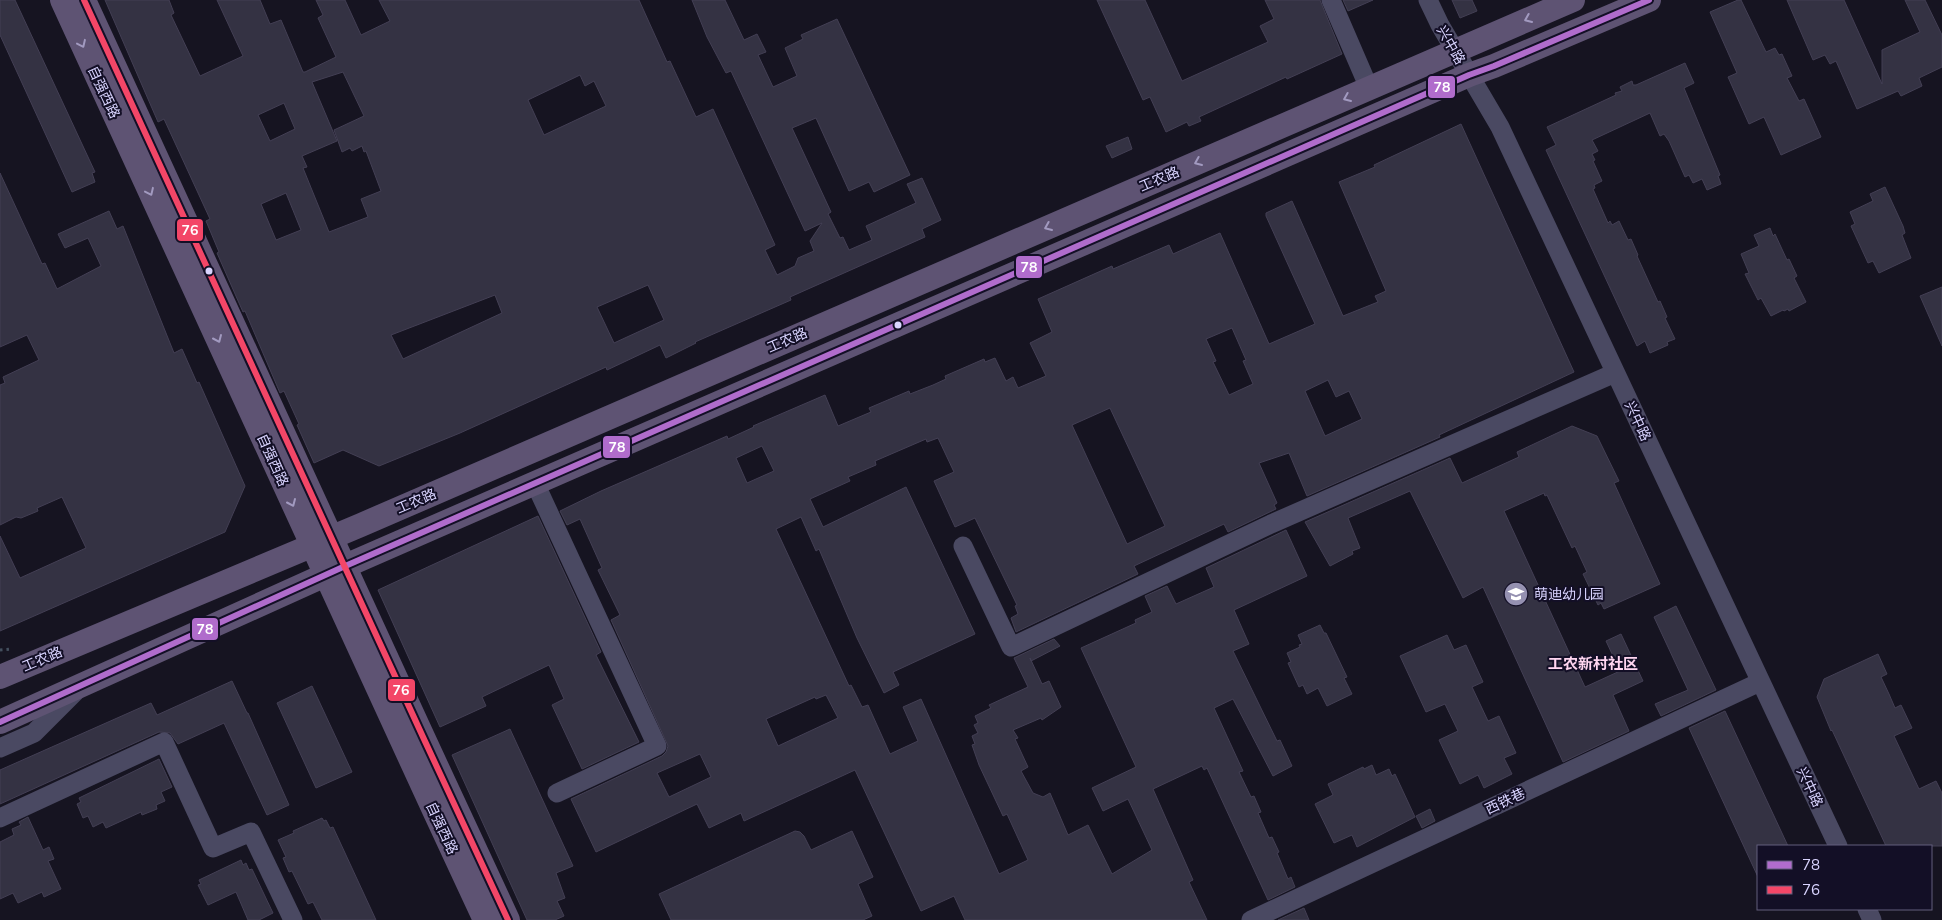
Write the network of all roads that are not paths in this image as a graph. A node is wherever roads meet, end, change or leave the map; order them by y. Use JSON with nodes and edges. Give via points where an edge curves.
{"nodes":[{"id":1,"x":62,"y":0,"type":"edge"},
{"id":2,"x":84,"y":0,"type":"edge"},
{"id":3,"x":1331,"y":0,"type":"edge"},
{"id":4,"x":1428,"y":0,"type":"edge"},
{"id":5,"x":1573,"y":0,"type":"edge"},
{"id":6,"x":1649,"y":0,"type":"edge"},
{"id":7,"x":1455,"y":50,"type":"junction"},
{"id":8,"x":1469,"y":75,"type":"junction"},
{"id":9,"x":1369,"y":88,"type":"junction"},
{"id":10,"x":1615,"y":372,"type":"junction"},
{"id":11,"x":535,"y":483,"type":"junction"},
{"id":12,"x":321,"y":542,"type":"junction"},
{"id":13,"x":963,"y":546,"type":"dead end"},
{"id":14,"x":334,"y":572,"type":"junction"},
{"id":15,"x":0,"y":677,"type":"edge"},
{"id":16,"x":1760,"y":682,"type":"junction"},
{"id":17,"x":81,"y":686,"type":"junction"},
{"id":18,"x":0,"y":722,"type":"edge"},
{"id":19,"x":0,"y":748,"type":"edge"},
{"id":20,"x":557,"y":793,"type":"dead end"},
{"id":21,"x":0,"y":818,"type":"edge"},
{"id":22,"x":1838,"y":845,"type":"edge"},
{"id":23,"x":293,"y":920,"type":"edge"},
{"id":24,"x":485,"y":920,"type":"edge"},
{"id":25,"x":508,"y":920,"type":"edge"},
{"id":26,"x":1251,"y":920,"type":"edge"}],
"edges":[{"from":1,"to":12,"type":"main road","name":"自强西路","one_way":true,"via":[[196,290]]},
{"from":2,"to":12,"type":"main road","name":"自强西路"},
{"from":3,"to":9,"type":"street"},
{"from":4,"to":7,"type":"street","name":"兴中路"},
{"from":5,"to":7,"type":"main road","name":"工农路","one_way":true},
{"from":6,"to":8,"type":"main road"},
{"from":7,"to":8,"type":"street","name":"兴中路"},
{"from":7,"to":9,"type":"main road","name":"工农路"},
{"from":8,"to":10,"type":"street","name":"兴中路","via":[[1500,127]]},
{"from":8,"to":11,"type":"main road"},
{"from":9,"to":12,"type":"main road","name":"工农路","one_way":true},
{"from":10,"to":13,"type":"street","via":[[1271,524],[1011,647]]},
{"from":10,"to":16,"type":"street","name":"兴中路"},
{"from":11,"to":14,"type":"main road"},
{"from":11,"to":20,"type":"street","via":[[657,746]]},
{"from":12,"to":14,"type":"main road","name":"自强西路"},
{"from":12,"to":15,"type":"main road","name":"工农路"},
{"from":14,"to":17,"type":"main road"},
{"from":14,"to":24,"type":"main road","name":"自强西路"},
{"from":14,"to":25,"type":"main road","name":"自强西路"},
{"from":16,"to":22,"type":"street","name":"兴中路"},
{"from":16,"to":26,"type":"street","name":"西铁巷"},
{"from":17,"to":18,"type":"main road"},
{"from":17,"to":19,"type":"street","via":[[34,733]]},
{"from":21,"to":23,"type":"street","via":[[164,742],[213,848],[251,832]]}]}
